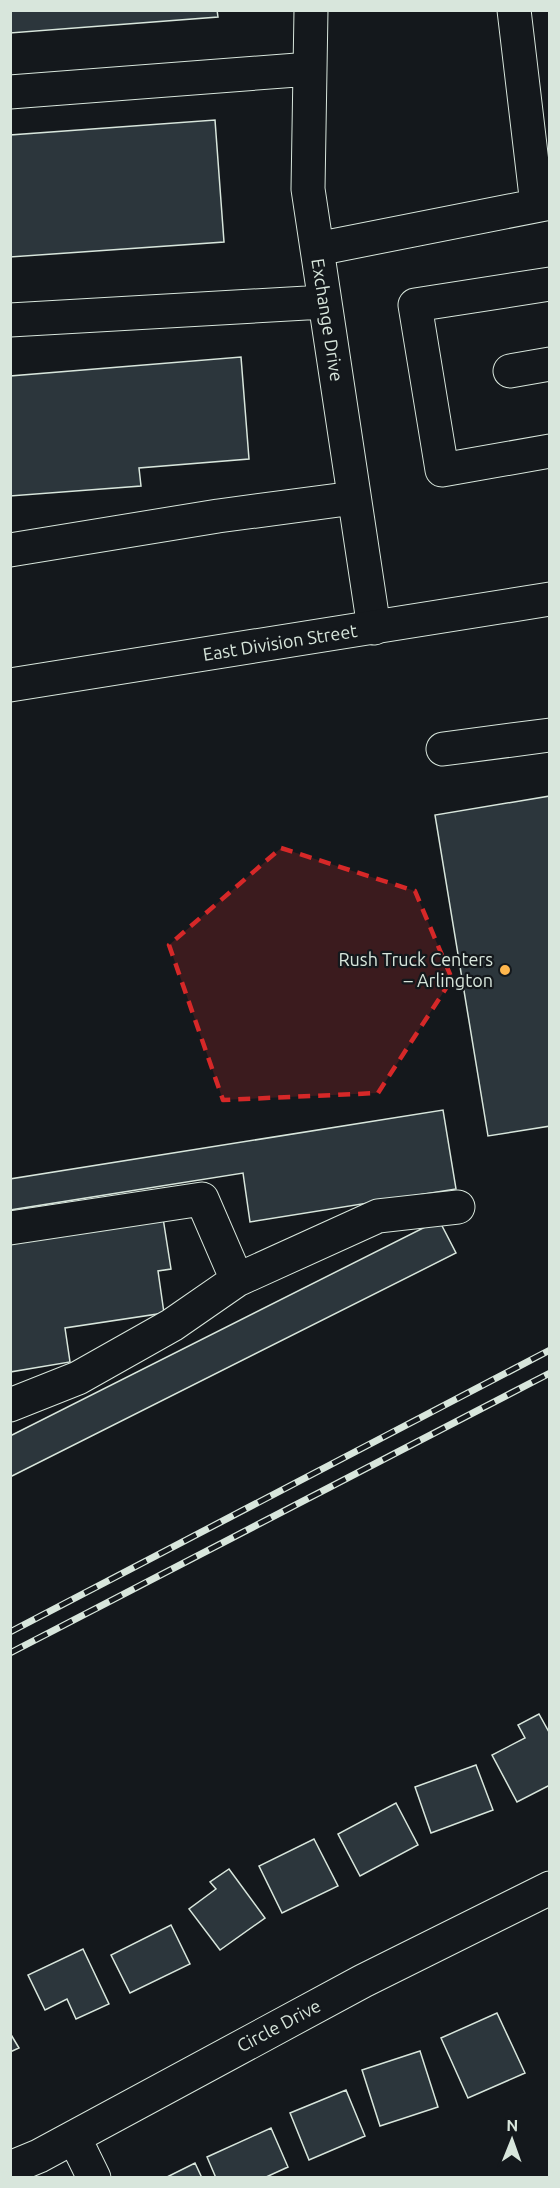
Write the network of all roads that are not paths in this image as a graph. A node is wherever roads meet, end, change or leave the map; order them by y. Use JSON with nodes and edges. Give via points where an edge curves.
{"nodes":[{"id":1,"x":311,"y":10,"type":"edge"},
{"id":2,"x":514,"y":10,"type":"edge"},
{"id":3,"x":310,"y":69,"type":"junction"},
{"id":4,"x":10,"y":92,"type":"edge"},
{"id":5,"x":543,"y":204,"type":"edge"},
{"id":6,"x":316,"y":249,"type":"junction"},
{"id":7,"x":549,"y":284,"type":"edge"},
{"id":8,"x":324,"y":302,"type":"junction"},
{"id":9,"x":10,"y":320,"type":"edge"},
{"id":10,"x":549,"y":364,"type":"edge"},
{"id":11,"x":510,"y":371,"type":"dead end"},
{"id":12,"x":549,"y":451,"type":"edge"},
{"id":13,"x":354,"y":498,"type":"junction"},
{"id":14,"x":10,"y":550,"type":"edge"},
{"id":15,"x":549,"y":599,"type":"edge"},
{"id":16,"x":374,"y":628,"type":"junction"},
{"id":17,"x":10,"y":685,"type":"edge"},
{"id":18,"x":549,"y":735,"type":"edge"},
{"id":19,"x":443,"y":749,"type":"dead end"},
{"id":20,"x":458,"y":1207,"type":"dead end"},
{"id":21,"x":10,"y":1228,"type":"edge"},
{"id":22,"x":237,"y":1280,"type":"junction"},
{"id":23,"x":10,"y":1406,"type":"edge"},
{"id":24,"x":549,"y":1888,"type":"edge"},
{"id":25,"x":74,"y":2137,"type":"junction"},
{"id":26,"x":10,"y":2168,"type":"edge"},
{"id":27,"x":94,"y":2178,"type":"edge"}],
"edges":[{"from":1,"to":3,"type":"street","name":"Exchange Drive"},
{"from":2,"to":5,"type":"street"},
{"from":3,"to":4,"type":"street"},
{"from":3,"to":6,"type":"street","name":"Exchange Drive","via":[[308,189]]},
{"from":5,"to":6,"type":"street"},
{"from":6,"to":8,"type":"street","name":"Exchange Drive"},
{"from":7,"to":12,"type":"street","via":[[415,305],[442,470]]},
{"from":8,"to":9,"type":"street"},
{"from":8,"to":13,"type":"street","name":"Exchange Drive"},
{"from":10,"to":11,"type":"street"},
{"from":13,"to":14,"type":"street"},
{"from":13,"to":16,"type":"street","name":"Exchange Drive"},
{"from":15,"to":16,"type":"street","name":"East Division Street"},
{"from":16,"to":17,"type":"street","name":"East Division Street"},
{"from":18,"to":19,"type":"street"},
{"from":20,"to":22,"type":"street","via":[[378,1216]]},
{"from":21,"to":22,"type":"street","via":[[202,1198]]},
{"from":22,"to":23,"type":"street","via":[[172,1325],[78,1378]]},
{"from":24,"to":25,"type":"street","name":"Circle Drive","via":[[363,1981]]},
{"from":25,"to":26,"type":"street","name":"Circle Drive"},
{"from":25,"to":27,"type":"street"}]}
